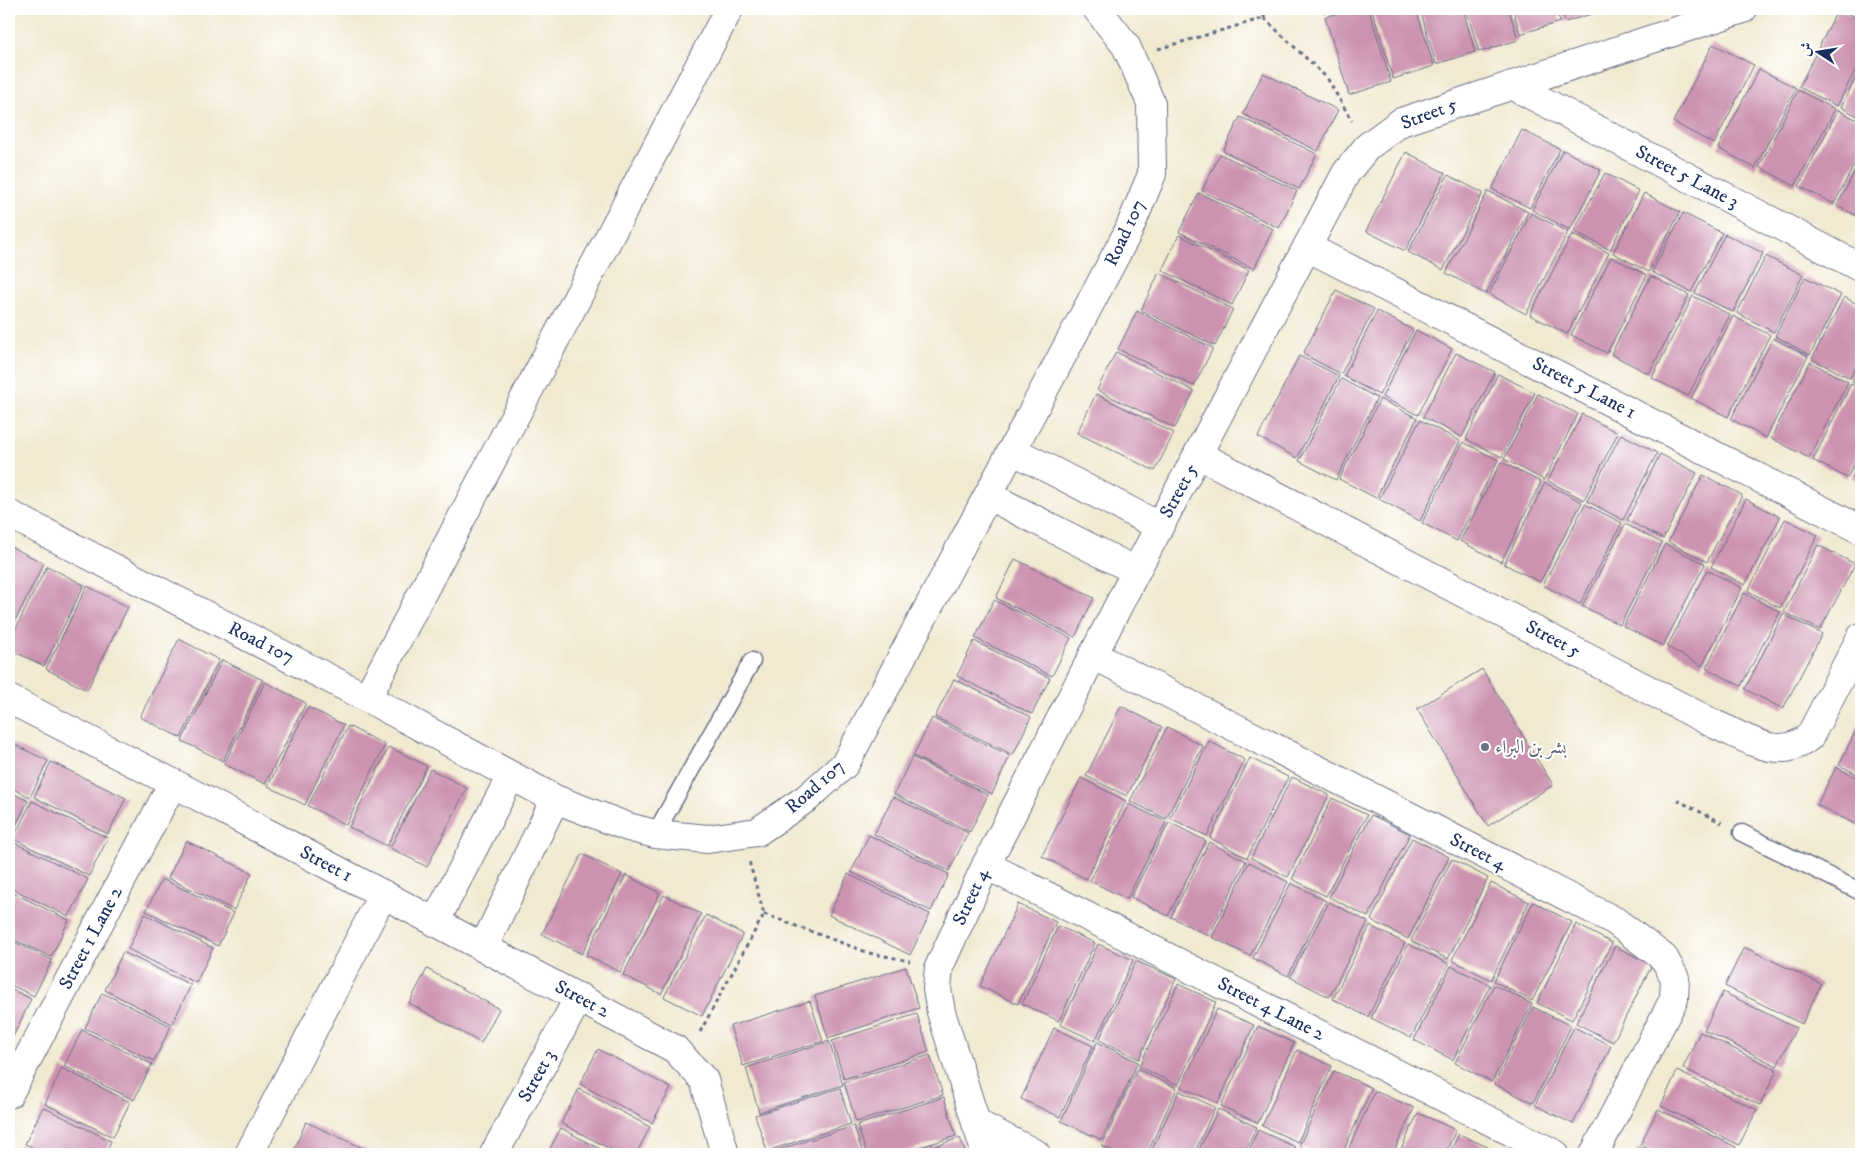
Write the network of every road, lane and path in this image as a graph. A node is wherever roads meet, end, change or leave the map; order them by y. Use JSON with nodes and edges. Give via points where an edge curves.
{"nodes":[{"id":1,"x":729,"y":9,"type":"edge"},
{"id":2,"x":1098,"y":9,"type":"edge"},
{"id":3,"x":1265,"y":9,"type":"edge"},
{"id":4,"x":1743,"y":9,"type":"edge"},
{"id":5,"x":1264,"y":18,"type":"junction"},
{"id":6,"x":1131,"y":57,"type":"junction"},
{"id":7,"x":1512,"y":85,"type":"junction"},
{"id":8,"x":1367,"y":147,"type":"junction"},
{"id":9,"x":1307,"y":247,"type":"junction"},
{"id":10,"x":1861,"y":268,"type":"edge"},
{"id":11,"x":1012,"y":450,"type":"junction"},
{"id":12,"x":1199,"y":455,"type":"junction"},
{"id":13,"x":989,"y":496,"type":"junction"},
{"id":14,"x":9,"y":514,"type":"edge"},
{"id":15,"x":1159,"y":526,"type":"junction"},
{"id":16,"x":1861,"y":530,"type":"edge"},
{"id":17,"x":1136,"y":571,"type":"junction"},
{"id":18,"x":1861,"y":637,"type":"edge"},
{"id":19,"x":1093,"y":655,"type":"junction"},
{"id":20,"x":752,"y":661,"type":"dead end"},
{"id":21,"x":368,"y":698,"type":"junction"},
{"id":22,"x":9,"y":699,"type":"edge"},
{"id":23,"x":511,"y":776,"type":"junction"},
{"id":24,"x":173,"y":783,"type":"junction"},
{"id":25,"x":555,"y":799,"type":"junction"},
{"id":26,"x":1677,"y":800,"type":"dead end"},
{"id":27,"x":1742,"y":833,"type":"joint"},
{"id":28,"x":655,"y":834,"type":"junction"},
{"id":29,"x":741,"y":834,"type":"junction"},
{"id":30,"x":986,"y":865,"type":"junction"},
{"id":31,"x":1861,"y":892,"type":"edge"},
{"id":32,"x":383,"y":894,"type":"junction"},
{"id":33,"x":764,"y":914,"type":"junction"},
{"id":34,"x":435,"y":922,"type":"junction"},
{"id":35,"x":483,"y":948,"type":"junction"},
{"id":36,"x":939,"y":967,"type":"junction"},
{"id":37,"x":579,"y":997,"type":"junction"},
{"id":38,"x":685,"y":1058,"type":"junction"},
{"id":39,"x":9,"y":1094,"type":"edge"},
{"id":40,"x":976,"y":1123,"type":"junction"},
{"id":41,"x":249,"y":1154,"type":"edge"},
{"id":42,"x":494,"y":1154,"type":"edge"},
{"id":43,"x":725,"y":1154,"type":"edge"},
{"id":44,"x":986,"y":1154,"type":"edge"},
{"id":45,"x":1036,"y":1154,"type":"edge"},
{"id":46,"x":1555,"y":1154,"type":"edge"},
{"id":47,"x":1594,"y":1154,"type":"edge"}],
"edges":[{"from":1,"to":21,"type":"street"},
{"from":2,"to":6,"type":"street","name":"Road 107"},
{"from":3,"to":5,"type":"path"},
{"from":4,"to":7,"type":"street","name":"Street 5"},
{"from":5,"to":6,"type":"path"},
{"from":5,"to":8,"type":"path","via":[[1327,78]]},
{"from":6,"to":11,"type":"street","name":"Road 107","via":[[1151,104],[1152,174],[1128,232]]},
{"from":7,"to":8,"type":"street","name":"Street 5","via":[[1401,122]]},
{"from":7,"to":10,"type":"street","name":"Street 5 Lane 3"},
{"from":8,"to":9,"type":"street","name":"Street 5","via":[[1346,173]]},
{"from":9,"to":12,"type":"street","name":"Street 5"},
{"from":9,"to":16,"type":"street","name":"Street 5 Lane 1"},
{"from":11,"to":13,"type":"street","name":"Road 107"},
{"from":11,"to":15,"type":"street"},
{"from":12,"to":15,"type":"street","name":"Street 5"},
{"from":12,"to":18,"type":"street","name":"Street 5","via":[[1716,725],[1768,747],[1784,750],[1800,746],[1810,736]]},
{"from":13,"to":17,"type":"street"},
{"from":13,"to":29,"type":"street","name":"Road 107","via":[[845,764],[808,798],[756,832]]},
{"from":14,"to":21,"type":"street","name":"Road 107"},
{"from":15,"to":17,"type":"street","name":"Street 4"},
{"from":17,"to":19,"type":"street","name":"Street 4"},
{"from":19,"to":30,"type":"street","name":"Street 4"},
{"from":19,"to":47,"type":"street","name":"Street 4","via":[[1615,922],[1664,958],[1675,978],[1674,999]]},
{"from":20,"to":28,"type":"lane"},
{"from":21,"to":23,"type":"street","name":"Road 107"},
{"from":22,"to":24,"type":"street","name":"Street 1"},
{"from":23,"to":25,"type":"street","name":"Road 107"},
{"from":23,"to":34,"type":"street"},
{"from":24,"to":32,"type":"street","name":"Street 1"},
{"from":24,"to":39,"type":"street","name":"Street 1 Lane 2"},
{"from":25,"to":28,"type":"street","name":"Road 107","via":[[606,820]]},
{"from":25,"to":35,"type":"street"},
{"from":26,"to":27,"type":"path"},
{"from":27,"to":31,"type":"lane"},
{"from":28,"to":29,"type":"street","name":"Road 107","via":[[708,839]]},
{"from":29,"to":33,"type":"path"},
{"from":30,"to":36,"type":"street","name":"Street 4"},
{"from":30,"to":46,"type":"street","name":"Street 4 Lane 2"},
{"from":32,"to":34,"type":"street","name":"Street 2"},
{"from":32,"to":41,"type":"street"},
{"from":33,"to":36,"type":"path","via":[[869,953]]},
{"from":33,"to":38,"type":"path"},
{"from":34,"to":35,"type":"street","name":"Street 2"},
{"from":35,"to":37,"type":"street","name":"Street 2"},
{"from":36,"to":40,"type":"street","name":"Street 4","via":[[937,989],[941,1012]]},
{"from":37,"to":38,"type":"street","name":"Street 2","via":[[675,1049]]},
{"from":37,"to":42,"type":"street","name":"Street 3"},
{"from":38,"to":43,"type":"street","name":"Street 2","via":[[704,1080]]},
{"from":40,"to":44,"type":"street","name":"Street 4"},
{"from":40,"to":45,"type":"street"}]}
